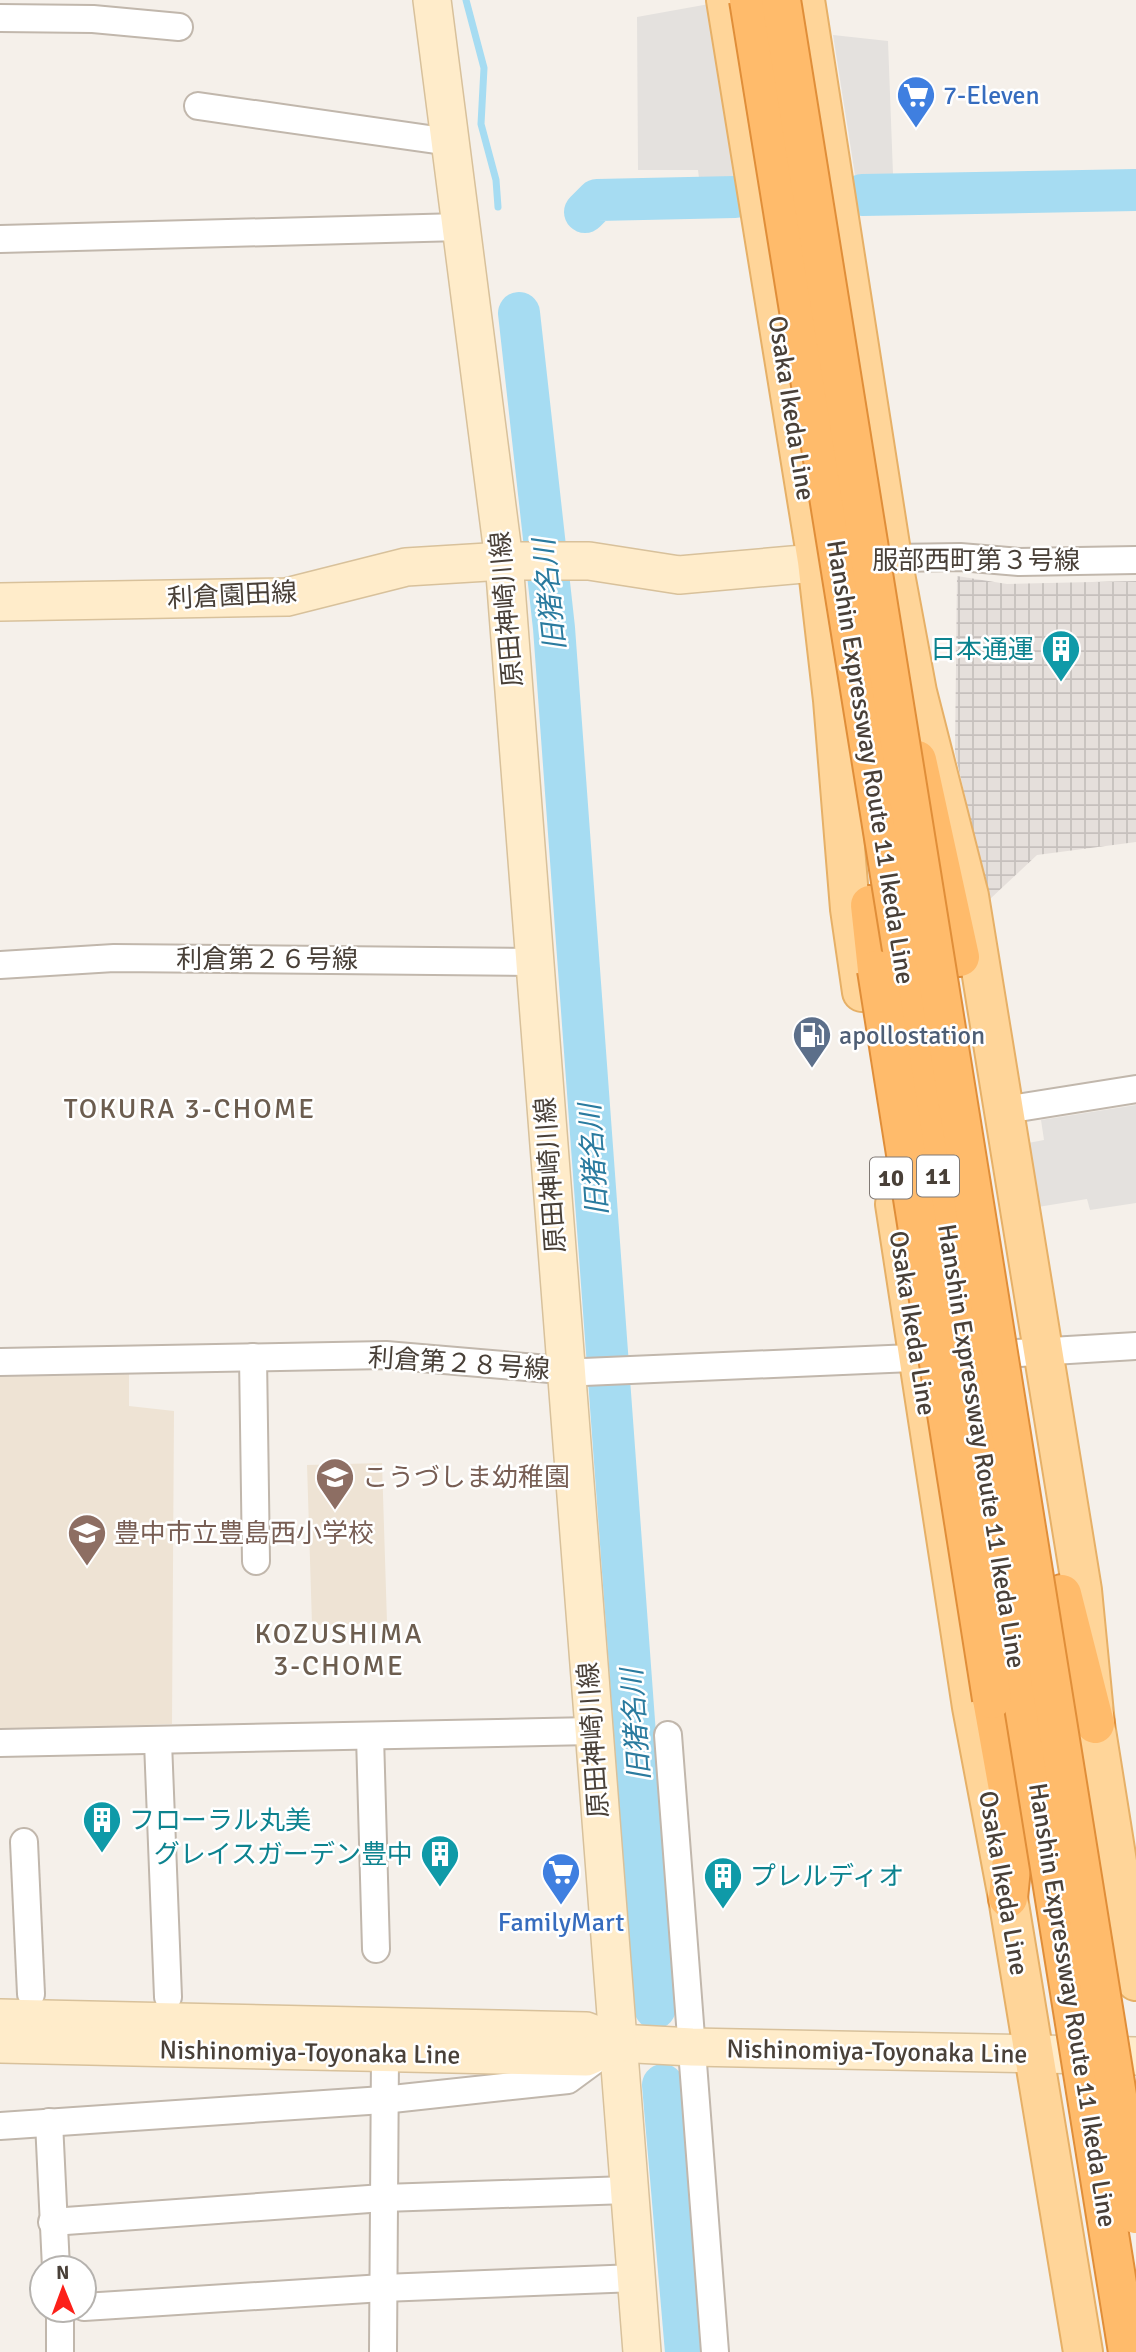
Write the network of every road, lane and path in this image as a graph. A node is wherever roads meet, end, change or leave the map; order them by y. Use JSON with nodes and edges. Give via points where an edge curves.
{"nodes":[{"id":1,"x":432,"y":0,"type":"edge"},
{"id":2,"x":726,"y":0,"type":"edge"},
{"id":3,"x":749,"y":0,"type":"edge"},
{"id":4,"x":781,"y":0,"type":"edge"},
{"id":5,"x":804,"y":0,"type":"edge"},
{"id":6,"x":0,"y":18,"type":"edge"},
{"id":7,"x":179,"y":27,"type":"dead end"},
{"id":8,"x":198,"y":106,"type":"dead end"},
{"id":9,"x":450,"y":142,"type":"junction"},
{"id":10,"x":461,"y":227,"type":"junction"},
{"id":11,"x":0,"y":239,"type":"edge"},
{"id":12,"x":833,"y":528,"type":"junction"},
{"id":13,"x":892,"y":558,"type":"junction"},
{"id":14,"x":1136,"y":560,"type":"edge"},
{"id":15,"x":515,"y":561,"type":"junction"},
{"id":16,"x":817,"y":561,"type":"junction"},
{"id":17,"x":565,"y":562,"type":"joint"},
{"id":18,"x":0,"y":602,"type":"edge"},
{"id":19,"x":881,"y":623,"type":"junction"},
{"id":20,"x":534,"y":961,"type":"junction"},
{"id":21,"x":0,"y":965,"type":"edge"},
{"id":22,"x":1136,"y":1089,"type":"edge"},
{"id":23,"x":1005,"y":1110,"type":"junction"},
{"id":24,"x":1136,"y":1346,"type":"edge"},
{"id":25,"x":1044,"y":1351,"type":"junction"},
{"id":26,"x":253,"y":1357,"type":"junction"},
{"id":27,"x":918,"y":1358,"type":"junction"},
{"id":28,"x":0,"y":1362,"type":"edge"},
{"id":29,"x":574,"y":1371,"type":"junction"},
{"id":30,"x":256,"y":1561,"type":"dead end"},
{"id":31,"x":1094,"y":1724,"type":"junction"},
{"id":32,"x":592,"y":1731,"type":"junction"},
{"id":33,"x":667,"y":1735,"type":"dead end"},
{"id":34,"x":370,"y":1736,"type":"junction"},
{"id":35,"x":158,"y":1742,"type":"junction"},
{"id":36,"x":0,"y":1743,"type":"edge"},
{"id":37,"x":24,"y":1842,"type":"dead end"},
{"id":38,"x":1008,"y":1898,"type":"junction"},
{"id":39,"x":376,"y":1949,"type":"dead end"},
{"id":40,"x":1136,"y":1981,"type":"edge"},
{"id":41,"x":16,"y":1994,"type":"edge"},
{"id":42,"x":168,"y":1997,"type":"junction"},
{"id":43,"x":0,"y":2018,"type":"edge"},
{"id":44,"x":340,"y":2025,"type":"junction"},
{"id":45,"x":618,"y":2043,"type":"junction"},
{"id":46,"x":0,"y":2044,"type":"edge"},
{"id":47,"x":692,"y":2047,"type":"junction"},
{"id":48,"x":385,"y":2054,"type":"junction"},
{"id":49,"x":1033,"y":2054,"type":"junction"},
{"id":50,"x":1136,"y":2056,"type":"edge"},
{"id":51,"x":383,"y":2100,"type":"junction"},
{"id":52,"x":48,"y":2122,"type":"junction"},
{"id":53,"x":0,"y":2126,"type":"edge"},
{"id":54,"x":628,"y":2190,"type":"junction"},
{"id":55,"x":383,"y":2198,"type":"junction"},
{"id":56,"x":1136,"y":2214,"type":"edge"},
{"id":57,"x":52,"y":2222,"type":"junction"},
{"id":58,"x":55,"y":2254,"type":"edge"},
{"id":59,"x":636,"y":2277,"type":"junction"},
{"id":60,"x":383,"y":2288,"type":"junction"},
{"id":61,"x":98,"y":2306,"type":"edge"},
{"id":62,"x":60,"y":2324,"type":"edge"},
{"id":63,"x":60,"y":2352,"type":"edge"},
{"id":64,"x":383,"y":2352,"type":"edge"},
{"id":65,"x":642,"y":2352,"type":"edge"},
{"id":66,"x":715,"y":2352,"type":"edge"},
{"id":67,"x":1083,"y":2352,"type":"edge"},
{"id":68,"x":1128,"y":2352,"type":"edge"}],
"edges":[{"from":1,"to":9,"type":"street","name":"原田神崎川線"},
{"from":2,"to":16,"type":"main road","name":"Osaka Ikeda Line","number":"10"},
{"from":3,"to":12,"type":"highway","name":"Hanshin Expressway Route 11 Ikeda Line","number":"11","bridge":true},
{"from":4,"to":19,"type":"highway","name":"Hanshin Expressway Route 11 Ikeda Line","number":"11","bridge":true},
{"from":5,"to":13,"type":"main road"},
{"from":6,"to":7,"type":"street","via":[[93,19]]},
{"from":8,"to":9,"type":"street"},
{"from":9,"to":10,"type":"street","name":"原田神崎川線"},
{"from":10,"to":11,"type":"street"},
{"from":10,"to":15,"type":"street","name":"原田神崎川線"},
{"from":12,"to":38,"type":"highway","number":"11","bridge":true,"via":[[868,842],[877,970],[1015,1828]]},
{"from":12,"to":68,"type":"highway","name":"Hanshin Expressway Route 11 Ikeda Line","number":"11","bridge":true},
{"from":13,"to":14,"type":"street","name":"服部西町第３号線"},
{"from":13,"to":16,"type":"street","name":"服部西町第３号線"},
{"from":13,"to":23,"type":"main road","via":[[917,692],[969,896]]},
{"from":15,"to":17,"type":"street","name":"利倉園田線"},
{"from":15,"to":18,"type":"street","name":"利倉園田線","via":[[406,567],[287,597]]},
{"from":15,"to":20,"type":"street","name":"原田神崎川線"},
{"from":16,"to":17,"type":"street","name":"服部西町第３号線","via":[[679,575],[589,561]]},
{"from":16,"to":27,"type":"main road","name":"Osaka Ikeda Line","number":"10","via":[[850,909]]},
{"from":19,"to":31,"type":"highway","number":"11","bridge":true,"via":[[931,810],[960,957],[1062,1594]]},
{"from":19,"to":56,"type":"highway","name":"Hanshin Expressway Route 11 Ikeda Line","number":"11","bridge":true},
{"from":20,"to":21,"type":"street","name":"利倉第２６号線","via":[[114,958]]},
{"from":20,"to":29,"type":"street","name":"原田神崎川線"},
{"from":22,"to":23,"type":"street"},
{"from":23,"to":25,"type":"main road"},
{"from":24,"to":25,"type":"street","name":"利倉第２８号線"},
{"from":25,"to":27,"type":"street","name":"利倉第２８号線"},
{"from":25,"to":31,"type":"main road","via":[[1082,1590]]},
{"from":26,"to":28,"type":"street","name":"利倉第２８号線"},
{"from":26,"to":29,"type":"street","name":"利倉第２８号線","via":[[386,1355]]},
{"from":26,"to":30,"type":"street"},
{"from":27,"to":29,"type":"street","name":"利倉第２８号線"},
{"from":27,"to":38,"type":"main road","name":"Osaka Ikeda Line","number":"10","via":[[972,1707]]},
{"from":29,"to":32,"type":"street","name":"原田神崎川線"},
{"from":31,"to":40,"type":"main road"},
{"from":32,"to":34,"type":"street"},
{"from":32,"to":45,"type":"street","name":"原田神崎川線"},
{"from":33,"to":47,"type":"street"},
{"from":34,"to":35,"type":"street"},
{"from":34,"to":39,"type":"street"},
{"from":35,"to":36,"type":"street"},
{"from":35,"to":42,"type":"street"},
{"from":37,"to":41,"type":"street"},
{"from":38,"to":49,"type":"main road","name":"Osaka Ikeda Line","number":"10"},
{"from":41,"to":42,"type":"street"},
{"from":42,"to":44,"type":"street","via":[[287,2003]]},
{"from":43,"to":44,"type":"street","name":"Nishinomiya-Toyonaka Line"},
{"from":44,"to":45,"type":"street","name":"Nishinomiya-Toyonaka Line","via":[[586,2031]]},
{"from":45,"to":47,"type":"street","name":"Nishinomiya-Toyonaka Line"},
{"from":45,"to":48,"type":"street","name":"Nishinomiya-Toyonaka Line","via":[[586,2057]]},
{"from":45,"to":51,"type":"street","via":[[568,2081]]},
{"from":45,"to":54,"type":"street","name":"原田神崎川線"},
{"from":46,"to":48,"type":"street","name":"Nishinomiya-Toyonaka Line"},
{"from":47,"to":49,"type":"street","name":"Nishinomiya-Toyonaka Line"},
{"from":47,"to":66,"type":"street"},
{"from":48,"to":51,"type":"street"},
{"from":49,"to":50,"type":"street","name":"Nishinomiya-Toyonaka Line"},
{"from":49,"to":67,"type":"main road","name":"Osaka Ikeda Line","number":"10"},
{"from":51,"to":52,"type":"street"},
{"from":51,"to":55,"type":"street"},
{"from":52,"to":53,"type":"street"},
{"from":52,"to":57,"type":"street"},
{"from":54,"to":55,"type":"street"},
{"from":54,"to":59,"type":"street","name":"原田神崎川線"},
{"from":55,"to":57,"type":"street"},
{"from":55,"to":60,"type":"street"},
{"from":57,"to":58,"type":"street"},
{"from":59,"to":60,"type":"street"},
{"from":59,"to":65,"type":"street","name":"原田神崎川線"},
{"from":60,"to":61,"type":"street"},
{"from":60,"to":64,"type":"street"},
{"from":62,"to":63,"type":"street"}]}
